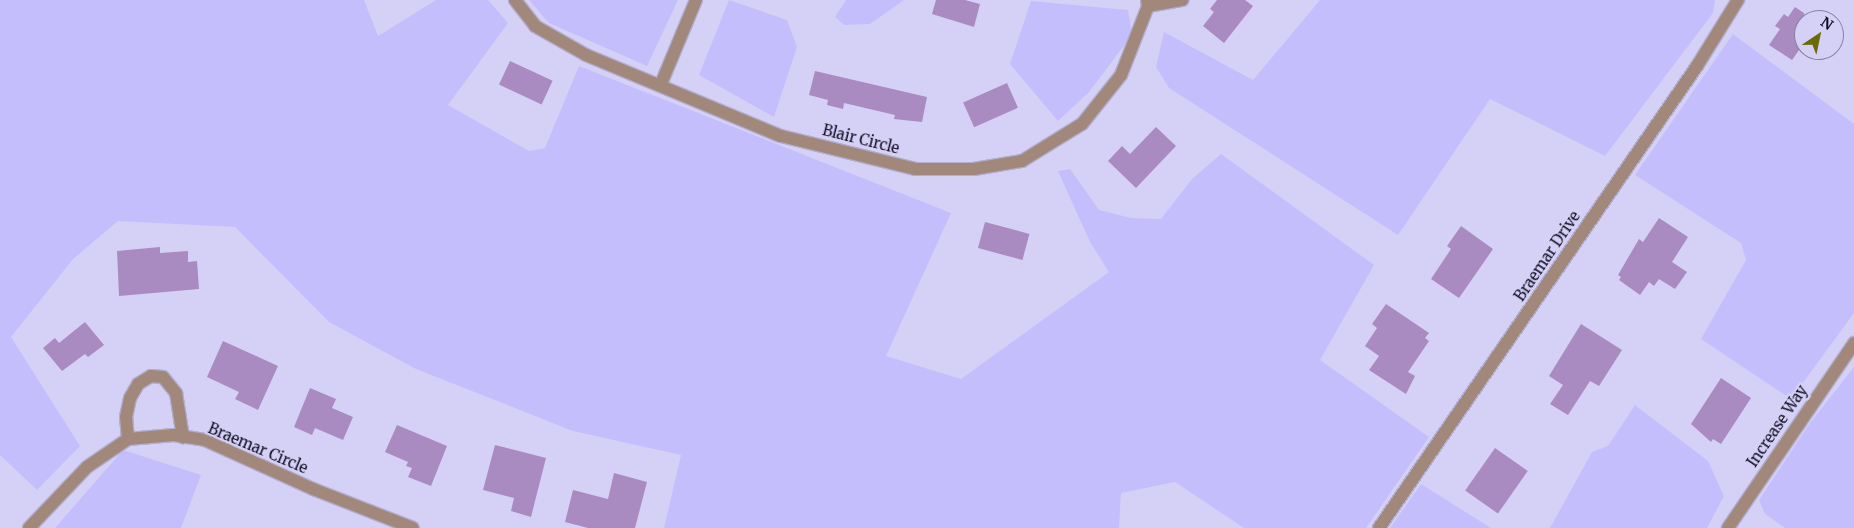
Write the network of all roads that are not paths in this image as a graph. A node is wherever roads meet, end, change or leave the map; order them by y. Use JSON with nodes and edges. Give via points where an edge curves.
{"nodes":[{"id":1,"x":515,"y":0,"type":"edge"},
{"id":2,"x":696,"y":0,"type":"edge"},
{"id":3,"x":1182,"y":0,"type":"edge"},
{"id":4,"x":1738,"y":0,"type":"edge"},
{"id":5,"x":1148,"y":3,"type":"edge"},
{"id":6,"x":661,"y":84,"type":"junction"},
{"id":7,"x":1854,"y":343,"type":"edge"},
{"id":8,"x":183,"y":436,"type":"junction"},
{"id":9,"x":128,"y":439,"type":"junction"},
{"id":10,"x":29,"y":528,"type":"edge"},
{"id":11,"x":412,"y":528,"type":"edge"},
{"id":12,"x":1379,"y":528,"type":"edge"},
{"id":13,"x":1728,"y":528,"type":"edge"}],
"edges":[{"from":1,"to":6,"type":"street","name":"Blair Circle","via":[[535,26],[586,55]]},
{"from":2,"to":6,"type":"street"},
{"from":3,"to":5,"type":"street"},
{"from":4,"to":12,"type":"street","name":"Braemar Drive","via":[[1697,66]]},
{"from":5,"to":6,"type":"street","name":"Blair Circle","via":[[1121,75],[1082,124],[1022,161],[994,166],[974,169],[906,167],[782,136]]},
{"from":7,"to":13,"type":"street","name":"Increase Way"},
{"from":8,"to":9,"type":"street","name":"Braemar Circle"},
{"from":8,"to":9,"type":"street","via":[[176,393],[163,377],[151,376],[138,384],[130,398],[126,417]]},
{"from":8,"to":11,"type":"street","name":"Braemar Circle","via":[[205,440],[313,489]]},
{"from":9,"to":10,"type":"street","via":[[87,467]]}]}
